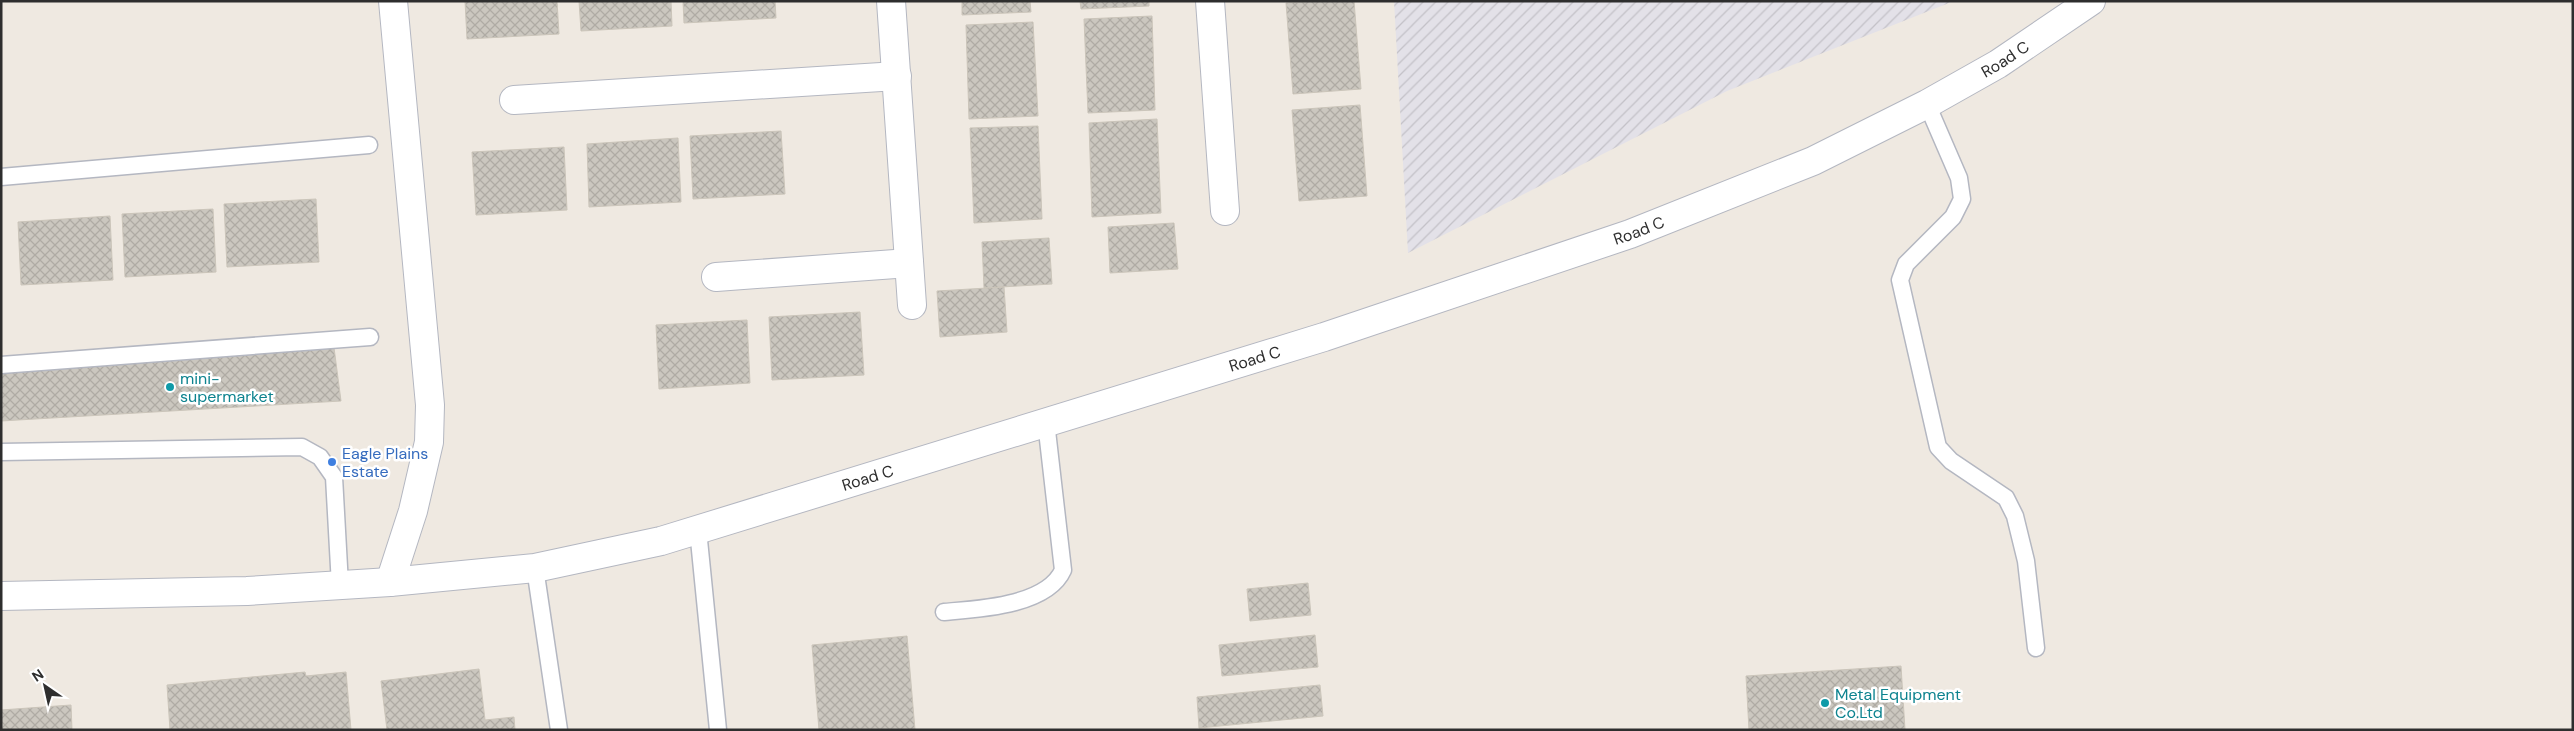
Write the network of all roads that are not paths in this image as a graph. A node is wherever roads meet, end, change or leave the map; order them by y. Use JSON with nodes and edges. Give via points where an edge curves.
{"nodes":[{"id":1,"x":393,"y":1,"type":"edge"},
{"id":2,"x":891,"y":1,"type":"edge"},
{"id":3,"x":1210,"y":1,"type":"edge"},
{"id":4,"x":2092,"y":1,"type":"edge"},
{"id":5,"x":897,"y":76,"type":"junction"},
{"id":6,"x":514,"y":100,"type":"dead end"},
{"id":7,"x":1927,"y":104,"type":"junction"},
{"id":8,"x":370,"y":145,"type":"dead end"},
{"id":9,"x":1,"y":177,"type":"edge"},
{"id":10,"x":1225,"y":211,"type":"dead end"},
{"id":11,"x":909,"y":263,"type":"junction"},
{"id":12,"x":716,"y":277,"type":"dead end"},
{"id":13,"x":912,"y":305,"type":"dead end"},
{"id":14,"x":370,"y":337,"type":"dead end"},
{"id":15,"x":1,"y":365,"type":"edge"},
{"id":16,"x":1046,"y":422,"type":"junction"},
{"id":17,"x":1,"y":452,"type":"edge"},
{"id":18,"x":698,"y":530,"type":"junction"},
{"id":19,"x":535,"y":568,"type":"junction"},
{"id":20,"x":390,"y":582,"type":"junction"},
{"id":21,"x":340,"y":585,"type":"junction"},
{"id":22,"x":1,"y":596,"type":"edge"},
{"id":23,"x":944,"y":612,"type":"dead end"},
{"id":24,"x":2036,"y":648,"type":"dead end"},
{"id":25,"x":559,"y":730,"type":"edge"},
{"id":26,"x":718,"y":730,"type":"edge"}],
"edges":[{"from":1,"to":20,"type":"street","via":[[430,405],[429,442],[413,511]]},
{"from":2,"to":5,"type":"street"},
{"from":3,"to":10,"type":"street"},
{"from":4,"to":7,"type":"street","name":"Road C","via":[[1998,64]]},
{"from":5,"to":6,"type":"street"},
{"from":5,"to":11,"type":"street"},
{"from":7,"to":16,"type":"street","name":"Road C","via":[[1813,161],[1630,234],[1333,334]]},
{"from":7,"to":24,"type":"lane","via":[[1959,178],[1962,199],[1953,217],[1906,264],[1900,280],[1938,447],[1951,461],[2006,498],[2015,516],[2026,561]]},
{"from":8,"to":9,"type":"lane"},
{"from":11,"to":12,"type":"street"},
{"from":11,"to":13,"type":"street"},
{"from":14,"to":15,"type":"lane"},
{"from":16,"to":18,"type":"street","name":"Road C"},
{"from":16,"to":23,"type":"lane","via":[[1063,570],[1058,580],[1032,596],[1007,605]]},
{"from":17,"to":21,"type":"lane","via":[[302,447],[320,457],[334,477]]},
{"from":18,"to":19,"type":"street","name":"Road C","via":[[662,541]]},
{"from":18,"to":26,"type":"lane"},
{"from":19,"to":20,"type":"street","name":"Road C"},
{"from":19,"to":25,"type":"lane"},
{"from":20,"to":21,"type":"street","name":"Road C"},
{"from":21,"to":22,"type":"street","name":"Road C","via":[[247,591]]}]}
